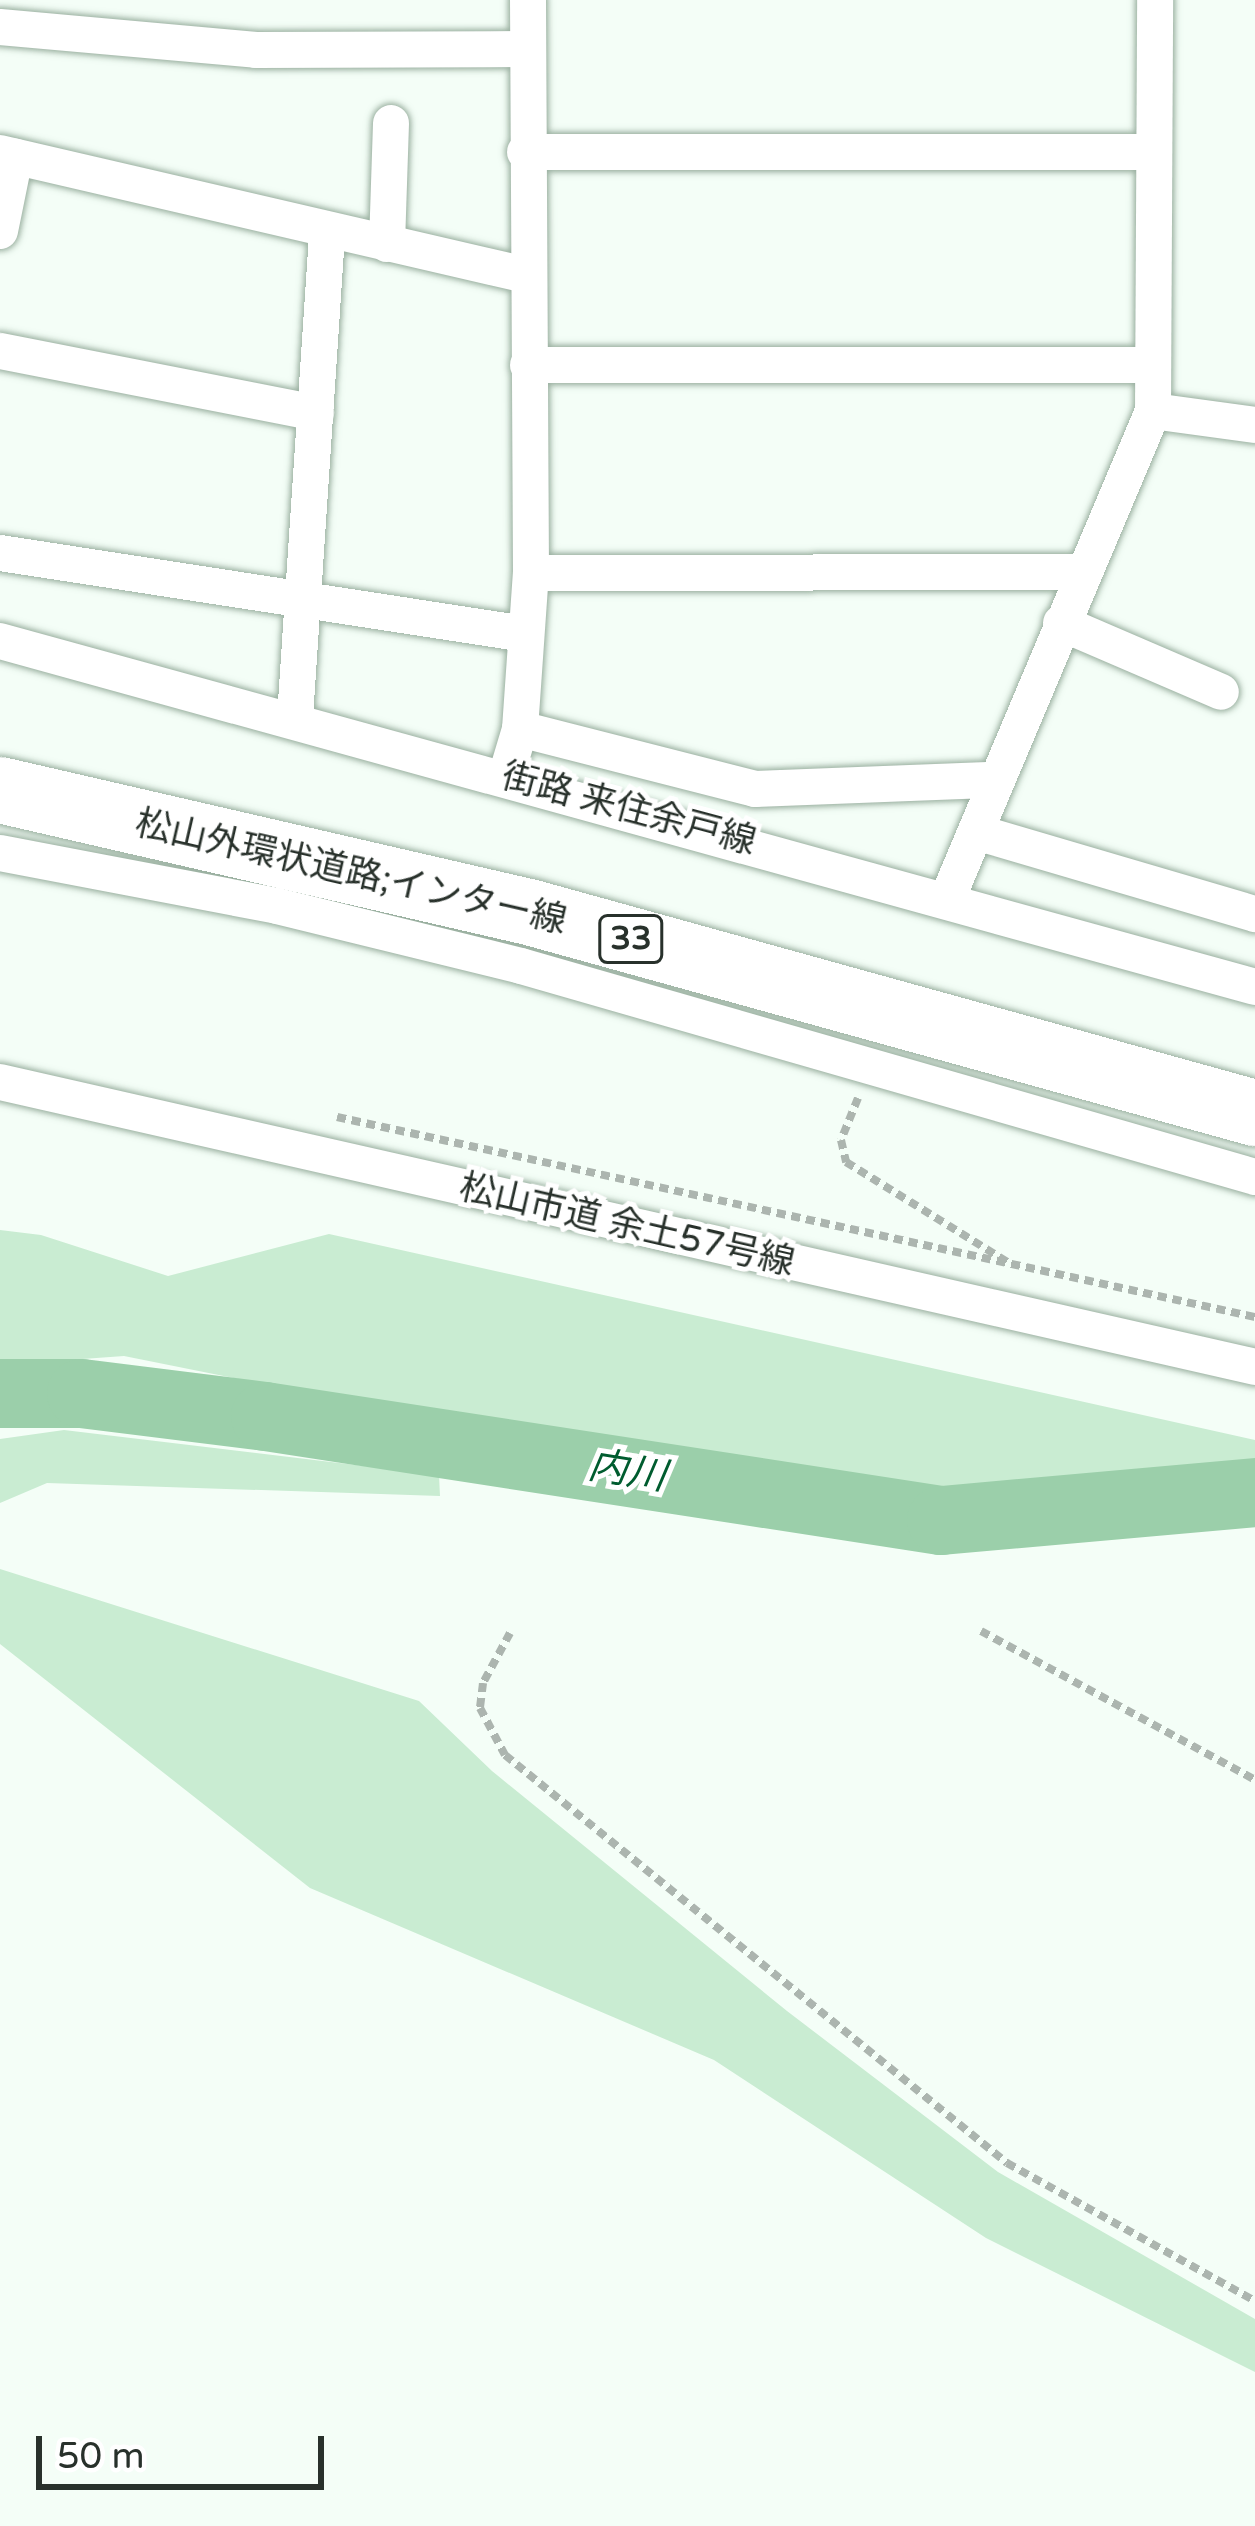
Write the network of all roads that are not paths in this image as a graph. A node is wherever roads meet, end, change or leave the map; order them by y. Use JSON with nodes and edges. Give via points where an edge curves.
{"nodes":[{"id":1,"x":528,"y":0,"type":"edge"},
{"id":2,"x":1155,"y":0,"type":"edge"},
{"id":3,"x":0,"y":27,"type":"edge"},
{"id":4,"x":523,"y":49,"type":"junction"},
{"id":5,"x":391,"y":124,"type":"dead end"},
{"id":6,"x":525,"y":152,"type":"junction"},
{"id":7,"x":1153,"y":152,"type":"junction"},
{"id":8,"x":8,"y":155,"type":"edge"},
{"id":9,"x":0,"y":231,"type":"edge"},
{"id":10,"x":327,"y":231,"type":"junction"},
{"id":11,"x":387,"y":244,"type":"junction"},
{"id":12,"x":526,"y":275,"type":"junction"},
{"id":13,"x":0,"y":351,"type":"edge"},
{"id":14,"x":528,"y":365,"type":"junction"},
{"id":15,"x":1153,"y":365,"type":"junction"},
{"id":16,"x":1153,"y":412,"type":"junction"},
{"id":17,"x":316,"y":413,"type":"junction"},
{"id":18,"x":1255,"y":424,"type":"edge"},
{"id":19,"x":0,"y":553,"type":"edge"},
{"id":20,"x":1082,"y":572,"type":"junction"},
{"id":21,"x":531,"y":573,"type":"junction"},
{"id":22,"x":305,"y":600,"type":"junction"},
{"id":23,"x":1061,"y":623,"type":"junction"},
{"id":24,"x":525,"y":634,"type":"junction"},
{"id":25,"x":0,"y":641,"type":"edge"},
{"id":26,"x":1221,"y":692,"type":"dead end"},
{"id":27,"x":295,"y":717,"type":"junction"},
{"id":28,"x":520,"y":729,"type":"junction"},
{"id":29,"x":506,"y":776,"type":"junction"},
{"id":30,"x":994,"y":780,"type":"junction"},
{"id":31,"x":0,"y":790,"type":"edge"},
{"id":32,"x":976,"y":832,"type":"junction"},
{"id":33,"x":0,"y":853,"type":"edge"},
{"id":34,"x":948,"y":897,"type":"junction"},
{"id":35,"x":1255,"y":914,"type":"edge"},
{"id":36,"x":1255,"y":987,"type":"edge"},
{"id":37,"x":0,"y":1082,"type":"edge"},
{"id":38,"x":1255,"y":1113,"type":"edge"},
{"id":39,"x":1255,"y":1178,"type":"edge"},
{"id":40,"x":1255,"y":1367,"type":"edge"}],
"edges":[{"from":1,"to":4,"type":"street"},
{"from":2,"to":7,"type":"street"},
{"from":3,"to":4,"type":"street","via":[[256,50]]},
{"from":4,"to":6,"type":"street"},
{"from":5,"to":11,"type":"street"},
{"from":6,"to":7,"type":"street"},
{"from":6,"to":12,"type":"street"},
{"from":7,"to":15,"type":"street"},
{"from":8,"to":9,"type":"street"},
{"from":8,"to":10,"type":"street"},
{"from":10,"to":11,"type":"street"},
{"from":10,"to":17,"type":"street"},
{"from":11,"to":12,"type":"street"},
{"from":12,"to":14,"type":"street"},
{"from":13,"to":17,"type":"street"},
{"from":14,"to":15,"type":"street"},
{"from":14,"to":21,"type":"street"},
{"from":15,"to":16,"type":"street"},
{"from":16,"to":18,"type":"street"},
{"from":16,"to":20,"type":"street"},
{"from":17,"to":22,"type":"street"},
{"from":19,"to":22,"type":"street"},
{"from":20,"to":21,"type":"street"},
{"from":20,"to":23,"type":"street"},
{"from":21,"to":24,"type":"street"},
{"from":22,"to":24,"type":"street"},
{"from":22,"to":27,"type":"street"},
{"from":23,"to":26,"type":"street"},
{"from":23,"to":30,"type":"street"},
{"from":24,"to":28,"type":"street"},
{"from":25,"to":27,"type":"street","name":"街路 来住余戸線"},
{"from":27,"to":29,"type":"street","name":"街路 来住余戸線"},
{"from":28,"to":29,"type":"street"},
{"from":28,"to":30,"type":"street","via":[[754,789]]},
{"from":29,"to":34,"type":"street","name":"街路 来住余戸線"},
{"from":30,"to":32,"type":"street"},
{"from":31,"to":38,"type":"highway","name":"松山外環状道路;インター線","number":"33","via":[[529,912]]},
{"from":32,"to":34,"type":"street"},
{"from":32,"to":35,"type":"street"},
{"from":33,"to":39,"type":"street","via":[[277,906],[521,966]]},
{"from":34,"to":36,"type":"street","name":"街路 来住余戸線"},
{"from":37,"to":40,"type":"street","name":"松山市道 余土57号線"}]}
